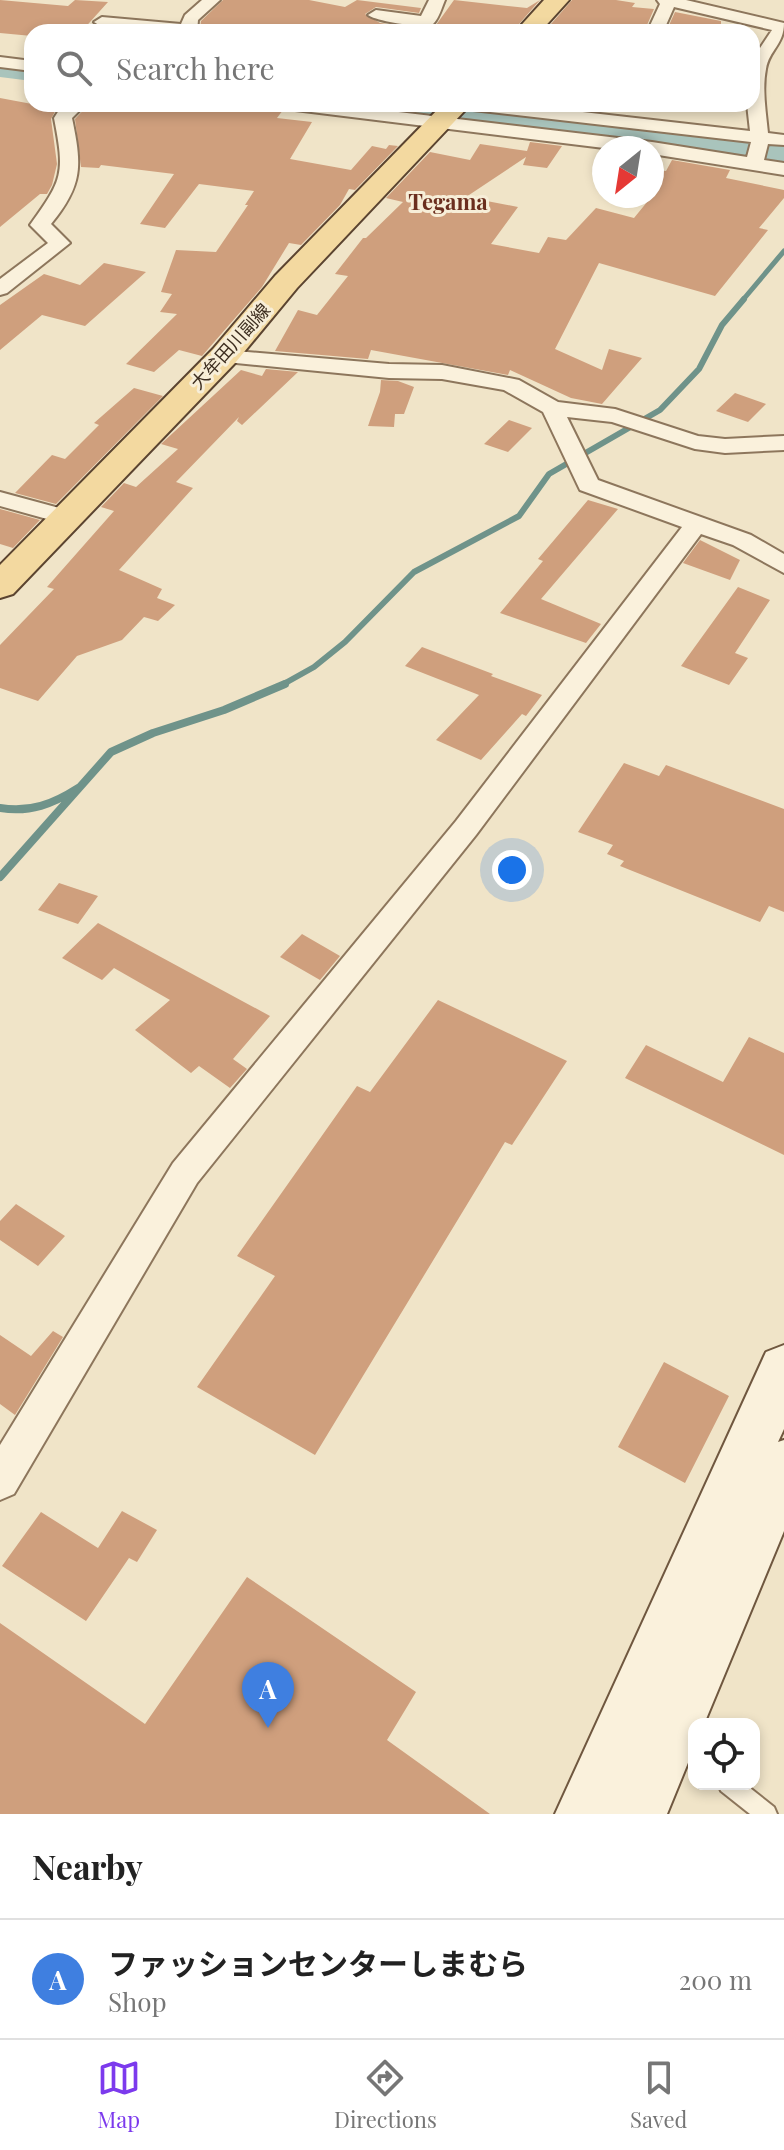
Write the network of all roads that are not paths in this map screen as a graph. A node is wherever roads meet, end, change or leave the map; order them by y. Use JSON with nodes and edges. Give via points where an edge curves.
{"nodes":[{"id":1,"x":212,"y":0,"type":"edge"},
{"id":2,"x":396,"y":0,"type":"edge"},
{"id":3,"x":437,"y":0,"type":"edge"},
{"id":4,"x":557,"y":0,"type":"edge"},
{"id":5,"x":667,"y":0,"type":"edge"},
{"id":6,"x":102,"y":22,"type":"dead end"},
{"id":7,"x":124,"y":24,"type":"edge"},
{"id":8,"x":190,"y":24,"type":"edge"},
{"id":9,"x":534,"y":24,"type":"edge"},
{"id":10,"x":658,"y":24,"type":"edge"},
{"id":11,"x":783,"y":26,"type":"edge"},
{"id":12,"x":760,"y":61,"type":"edge"},
{"id":13,"x":0,"y":62,"type":"edge"},
{"id":14,"x":24,"y":65,"type":"edge"},
{"id":15,"x":760,"y":86,"type":"edge"},
{"id":16,"x":67,"y":112,"type":"edge"},
{"id":17,"x":532,"y":112,"type":"edge"},
{"id":18,"x":449,"y":113,"type":"edge"},
{"id":19,"x":784,"y":119,"type":"edge"},
{"id":20,"x":592,"y":138,"type":"edge"},
{"id":21,"x":768,"y":140,"type":"edge"},
{"id":22,"x":664,"y":150,"type":"edge"},
{"id":23,"x":754,"y":163,"type":"junction"},
{"id":24,"x":784,"y":169,"type":"edge"},
{"id":25,"x":0,"y":289,"type":"edge"},
{"id":26,"x":224,"y":356,"type":"junction"},
{"id":27,"x":552,"y":408,"type":"junction"},
{"id":28,"x":784,"y":443,"type":"edge"},
{"id":29,"x":0,"y":499,"type":"edge"},
{"id":30,"x":65,"y":517,"type":"junction"},
{"id":31,"x":697,"y":523,"type":"junction"},
{"id":32,"x":784,"y":565,"type":"edge"},
{"id":33,"x":0,"y":586,"type":"edge"},
{"id":34,"x":784,"y":1369,"type":"edge"},
{"id":35,"x":784,"y":1466,"type":"edge"},
{"id":36,"x":0,"y":1481,"type":"edge"},
{"id":37,"x":656,"y":1730,"type":"junction"},
{"id":38,"x":736,"y":1790,"type":"edge"},
{"id":39,"x":586,"y":1814,"type":"edge"},
{"id":40,"x":636,"y":1814,"type":"edge"},
{"id":41,"x":767,"y":1814,"type":"edge"}],
"edges":[{"from":1,"to":8,"type":"street"},
{"from":2,"to":3,"type":"street","via":[[370,18],[427,22]]},
{"from":4,"to":9,"type":"main road"},
{"from":5,"to":10,"type":"street"},
{"from":5,"to":11,"type":"street"},
{"from":6,"to":7,"type":"street"},
{"from":11,"to":12,"type":"street"},
{"from":13,"to":14,"type":"street"},
{"from":15,"to":21,"type":"street"},
{"from":16,"to":25,"type":"street","via":[[63,118],[73,167],[66,190],[40,225],[60,243]]},
{"from":17,"to":21,"type":"street"},
{"from":18,"to":20,"type":"street"},
{"from":18,"to":26,"type":"main road","name":"大牟田川副線","via":[[286,282]]},
{"from":19,"to":21,"type":"street"},
{"from":21,"to":23,"type":"street"},
{"from":22,"to":23,"type":"street"},
{"from":23,"to":24,"type":"street"},
{"from":26,"to":27,"type":"street","via":[[442,372],[511,385]]},
{"from":26,"to":30,"type":"main road","name":"大牟田川副線"},
{"from":27,"to":28,"type":"street","via":[[615,416],[695,442]]},
{"from":27,"to":31,"type":"street","via":[[588,485]]},
{"from":29,"to":30,"type":"street"},
{"from":30,"to":33,"type":"main road","name":"大牟田川副線"},
{"from":31,"to":32,"type":"street","via":[[742,540]]},
{"from":31,"to":36,"type":"street","via":[[466,828],[185,1173]]},
{"from":34,"to":37,"type":"street"},
{"from":35,"to":37,"type":"street"},
{"from":37,"to":39,"type":"street"},
{"from":37,"to":40,"type":"street"},
{"from":38,"to":41,"type":"lane"}]}
